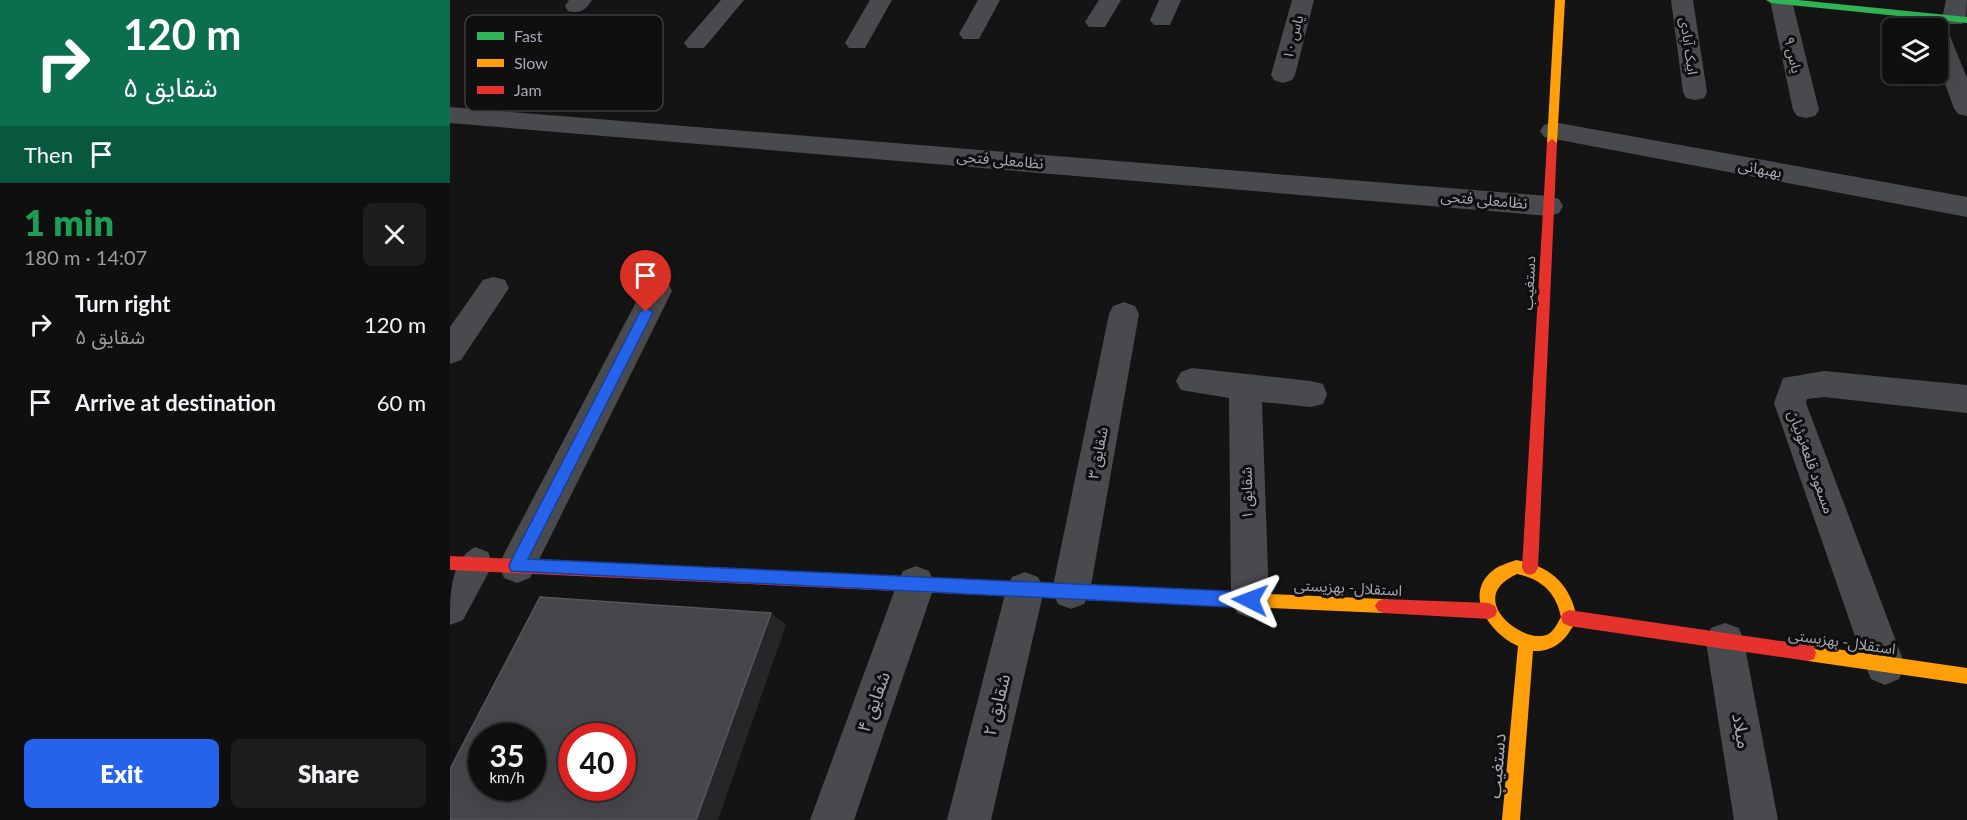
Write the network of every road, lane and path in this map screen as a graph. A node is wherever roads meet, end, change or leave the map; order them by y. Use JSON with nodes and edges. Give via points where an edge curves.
{"nodes":[{"id":1,"x":733,"y":0,"type":"edge"},
{"id":2,"x":881,"y":0,"type":"edge"},
{"id":3,"x":989,"y":0,"type":"edge"},
{"id":4,"x":1110,"y":0,"type":"edge"},
{"id":5,"x":1303,"y":0,"type":"edge"},
{"id":6,"x":1560,"y":0,"type":"edge"},
{"id":7,"x":1682,"y":0,"type":"edge"},
{"id":8,"x":1776,"y":0,"type":"edge"},
{"id":9,"x":1827,"y":3,"type":"edge"},
{"id":10,"x":1933,"y":18,"type":"edge"},
{"id":11,"x":1097,"y":22,"type":"dead end"},
{"id":12,"x":1948,"y":24,"type":"edge"},
{"id":13,"x":971,"y":34,"type":"dead end"},
{"id":14,"x":696,"y":43,"type":"dead end"},
{"id":15,"x":856,"y":43,"type":"dead end"},
{"id":16,"x":1283,"y":75,"type":"dead end"},
{"id":17,"x":1695,"y":92,"type":"dead end"},
{"id":18,"x":1967,"y":108,"type":"edge"},
{"id":19,"x":1806,"y":110,"type":"dead end"},
{"id":20,"x":450,"y":115,"type":"edge"},
{"id":21,"x":1553,"y":131,"type":"junction"},
{"id":22,"x":1549,"y":206,"type":"junction"},
{"id":23,"x":1967,"y":207,"type":"edge"},
{"id":24,"x":494,"y":288,"type":"dead end"},
{"id":25,"x":657,"y":291,"type":"dead end"},
{"id":26,"x":1124,"y":314,"type":"dead end"},
{"id":27,"x":450,"y":351,"type":"edge"},
{"id":28,"x":1192,"y":381,"type":"dead end"},
{"id":29,"x":1245,"y":386,"type":"junction"},
{"id":30,"x":1311,"y":394,"type":"dead end"},
{"id":31,"x":1967,"y":399,"type":"edge"},
{"id":32,"x":463,"y":564,"type":"edge"},
{"id":33,"x":517,"y":566,"type":"junction"},
{"id":34,"x":1530,"y":568,"type":"junction"},
{"id":35,"x":916,"y":584,"type":"junction"},
{"id":36,"x":1025,"y":590,"type":"junction"},
{"id":37,"x":1071,"y":591,"type":"junction"},
{"id":38,"x":1250,"y":600,"type":"junction"},
{"id":39,"x":450,"y":607,"type":"edge"},
{"id":40,"x":1489,"y":611,"type":"junction"},
{"id":41,"x":1569,"y":618,"type":"junction"},
{"id":42,"x":1725,"y":642,"type":"junction"},
{"id":43,"x":1526,"y":643,"type":"junction"},
{"id":44,"x":1885,"y":665,"type":"junction"},
{"id":45,"x":1967,"y":676,"type":"edge"},
{"id":46,"x":832,"y":820,"type":"edge"},
{"id":47,"x":969,"y":820,"type":"edge"},
{"id":48,"x":1510,"y":820,"type":"edge"},
{"id":49,"x":1756,"y":820,"type":"edge"}],
"edges":[{"from":1,"to":14,"type":"street"},
{"from":2,"to":15,"type":"street"},
{"from":3,"to":13,"type":"street"},
{"from":4,"to":11,"type":"street"},
{"from":5,"to":16,"type":"street","name":"یاس ۱۰"},
{"from":6,"to":21,"type":"street","name":"دستغیب"},
{"from":7,"to":17,"type":"street","name":"ایبک آبادی"},
{"from":8,"to":9,"type":"street"},
{"from":8,"to":19,"type":"street","name":"یاس ۹"},
{"from":9,"to":10,"type":"street"},
{"from":12,"to":18,"type":"street"},
{"from":20,"to":22,"type":"street","name":"نظامعلی فتحی"},
{"from":21,"to":22,"type":"street","name":"دستغیب"},
{"from":21,"to":23,"type":"street","name":"بهبهانی"},
{"from":22,"to":34,"type":"street","name":"دستغیب"},
{"from":24,"to":27,"type":"street"},
{"from":25,"to":33,"type":"street"},
{"from":26,"to":37,"type":"street","name":"شقایق ۳"},
{"from":28,"to":29,"type":"street"},
{"from":29,"to":30,"type":"street"},
{"from":29,"to":38,"type":"street","name":"شقایق ۱"},
{"from":31,"to":44,"type":"street","name":"مسعود قلعه‌نوئیان","via":[[1824,384],[1794,387],[1790,403]]},
{"from":32,"to":33,"type":"street","name":"استقلال- بهزیستی"},
{"from":32,"to":39,"type":"street"},
{"from":33,"to":35,"type":"street","name":"استقلال- بهزیستی"},
{"from":34,"to":40,"type":"street","via":[[1516,567],[1494,577],[1488,587]]},
{"from":34,"to":41,"type":"street","via":[[1555,582],[1564,594]]},
{"from":35,"to":36,"type":"street","name":"استقلال- بهزیستی"},
{"from":35,"to":46,"type":"street","name":"شقایق ۴"},
{"from":36,"to":37,"type":"street","name":"استقلال- بهزیستی"},
{"from":36,"to":47,"type":"street","name":"شقایق ۲"},
{"from":37,"to":38,"type":"street","name":"استقلال- بهزیستی"},
{"from":38,"to":40,"type":"street","name":"استقلال- بهزیستی"},
{"from":40,"to":43,"type":"street","via":[[1503,632]]},
{"from":41,"to":42,"type":"street","name":"استقلال- بهزیستی"},
{"from":41,"to":43,"type":"street","via":[[1565,628],[1550,642]]},
{"from":42,"to":44,"type":"street","name":"استقلال- بهزیستی"},
{"from":42,"to":49,"type":"street","name":"میلاد"},
{"from":43,"to":48,"type":"street","name":"دستغیب"},
{"from":44,"to":45,"type":"street","name":"استقلال- بهزیستی"}]}
